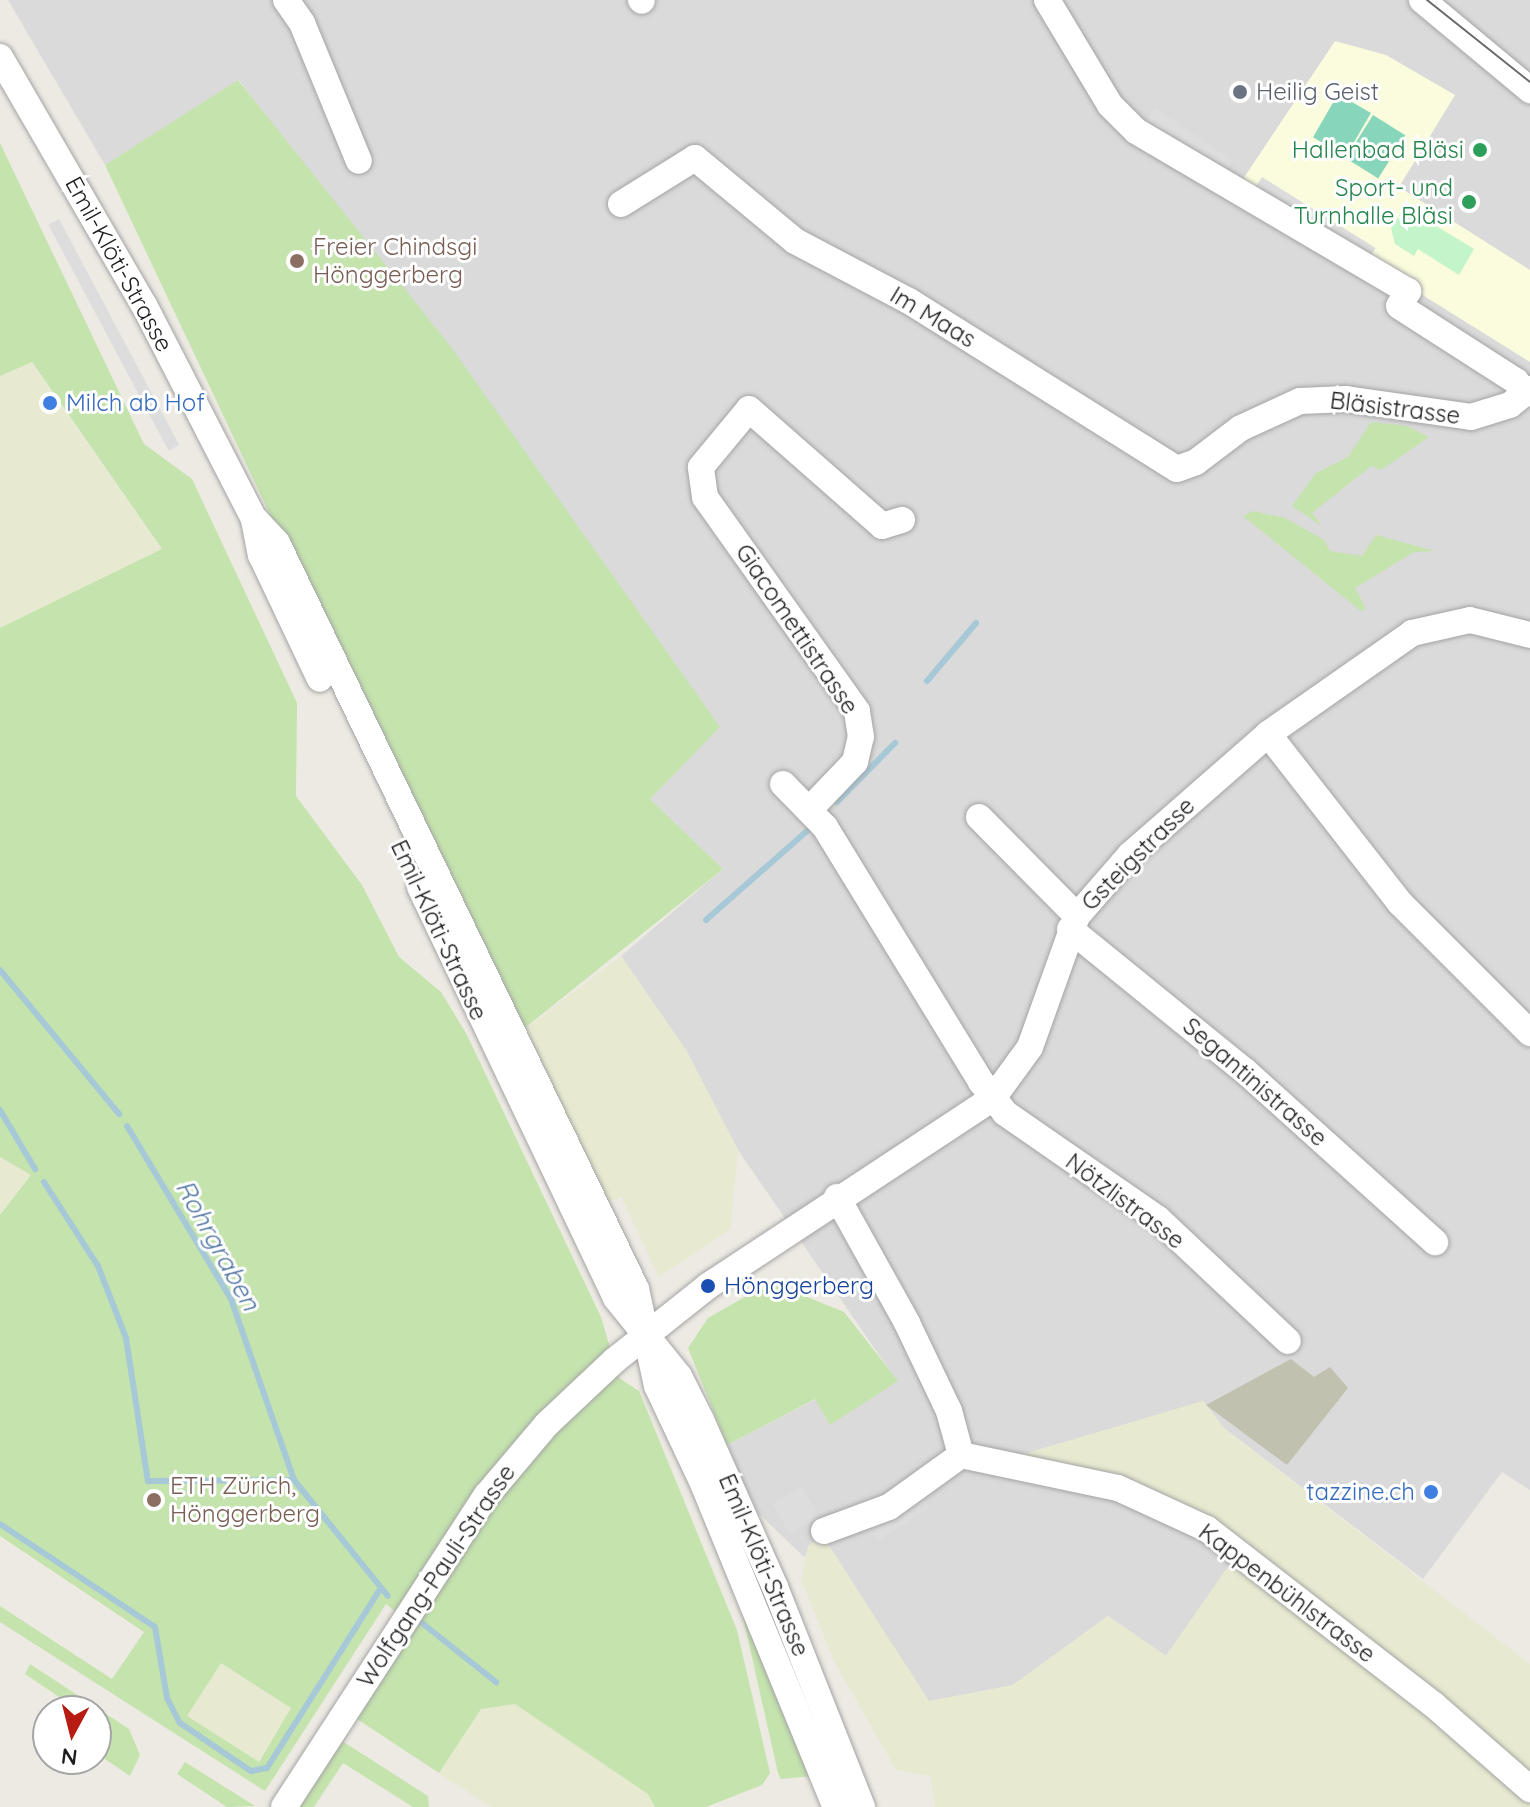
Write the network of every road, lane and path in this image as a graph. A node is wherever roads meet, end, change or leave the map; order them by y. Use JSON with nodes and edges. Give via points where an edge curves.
{"nodes":[{"id":1,"x":286,"y":0,"type":"edge"},
{"id":2,"x":1047,"y":0,"type":"edge"},
{"id":3,"x":1422,"y":0,"type":"edge"},
{"id":4,"x":0,"y":57,"type":"edge"},
{"id":5,"x":1530,"y":90,"type":"edge"},
{"id":6,"x":359,"y":161,"type":"dead end"},
{"id":7,"x":621,"y":204,"type":"dead end"},
{"id":8,"x":1528,"y":391,"type":"edge"},
{"id":9,"x":1177,"y":469,"type":"joint"},
{"id":10,"x":902,"y":520,"type":"dead end"},
{"id":11,"x":1530,"y":635,"type":"edge"},
{"id":12,"x":1268,"y":734,"type":"junction"},
{"id":13,"x":783,"y":784,"type":"dead end"},
{"id":14,"x":809,"y":810,"type":"junction"},
{"id":15,"x":979,"y":817,"type":"dead end"},
{"id":16,"x":1074,"y":922,"type":"junction"},
{"id":17,"x":1530,"y":1033,"type":"edge"},
{"id":18,"x":993,"y":1098,"type":"junction"},
{"id":19,"x":837,"y":1197,"type":"junction"},
{"id":20,"x":1435,"y":1242,"type":"dead end"},
{"id":21,"x":647,"y":1332,"type":"junction"},
{"id":22,"x":1288,"y":1341,"type":"dead end"},
{"id":23,"x":961,"y":1455,"type":"junction"},
{"id":24,"x":824,"y":1531,"type":"dead end"},
{"id":25,"x":1530,"y":1789,"type":"edge"},
{"id":26,"x":284,"y":1807,"type":"edge"},
{"id":27,"x":836,"y":1807,"type":"edge"},
{"id":28,"x":862,"y":1807,"type":"edge"}],
"edges":[{"from":1,"to":6,"type":"street","via":[[302,23]]},
{"from":2,"to":8,"type":"street","via":[[1110,105],[1136,131],[1408,291],[1399,306]]},
{"from":3,"to":5,"type":"street"},
{"from":4,"to":21,"type":"street","name":"Emil-Klöti-Strasse","via":[[144,305],[253,517],[277,543],[636,1289]]},
{"from":7,"to":9,"type":"street","name":"Im Maas","via":[[695,158],[795,241],[909,301]]},
{"from":8,"to":9,"type":"street","name":"Bläsistrasse","via":[[1490,413],[1450,418],[1346,399],[1300,401],[1241,428],[1196,462]]},
{"from":10,"to":14,"type":"street","name":"Giacomettistrasse","via":[[882,526],[749,409],[701,467],[705,497],[857,711],[861,737],[855,762]]},
{"from":11,"to":12,"type":"street","name":"Gsteigstrasse","via":[[1470,620],[1412,633]]},
{"from":12,"to":16,"type":"street","name":"Gsteigstrasse","via":[[1130,855]]},
{"from":12,"to":17,"type":"street","via":[[1400,903]]},
{"from":13,"to":14,"type":"street"},
{"from":14,"to":18,"type":"street","via":[[825,827]]},
{"from":15,"to":16,"type":"street","name":"Segantinistrasse"},
{"from":16,"to":18,"type":"street","name":"Gsteigstrasse","via":[[1030,1047]]},
{"from":16,"to":20,"type":"street","name":"Segantinistrasse"},
{"from":18,"to":19,"type":"street","name":"Gsteigstrasse"},
{"from":18,"to":22,"type":"street","name":"Nötzlistrasse","via":[[1005,1113],[1158,1219]]},
{"from":19,"to":21,"type":"street","name":"Gsteigstrasse"},
{"from":19,"to":23,"type":"street","via":[[907,1323],[949,1411]]},
{"from":21,"to":26,"type":"street","name":"Wolfgang-Pauli-Strasse","via":[[547,1424],[487,1495]]},
{"from":21,"to":27,"type":"street","name":"Emil-Klöti-Strasse","via":[[657,1386],[702,1481]]},
{"from":21,"to":28,"type":"street","name":"Emil-Klöti-Strasse","via":[[679,1376],[701,1420]]},
{"from":23,"to":24,"type":"street","via":[[889,1507]]},
{"from":23,"to":25,"type":"street","name":"Kappenbühlstrasse","via":[[1118,1488],[1207,1529],[1434,1705]]}]}
